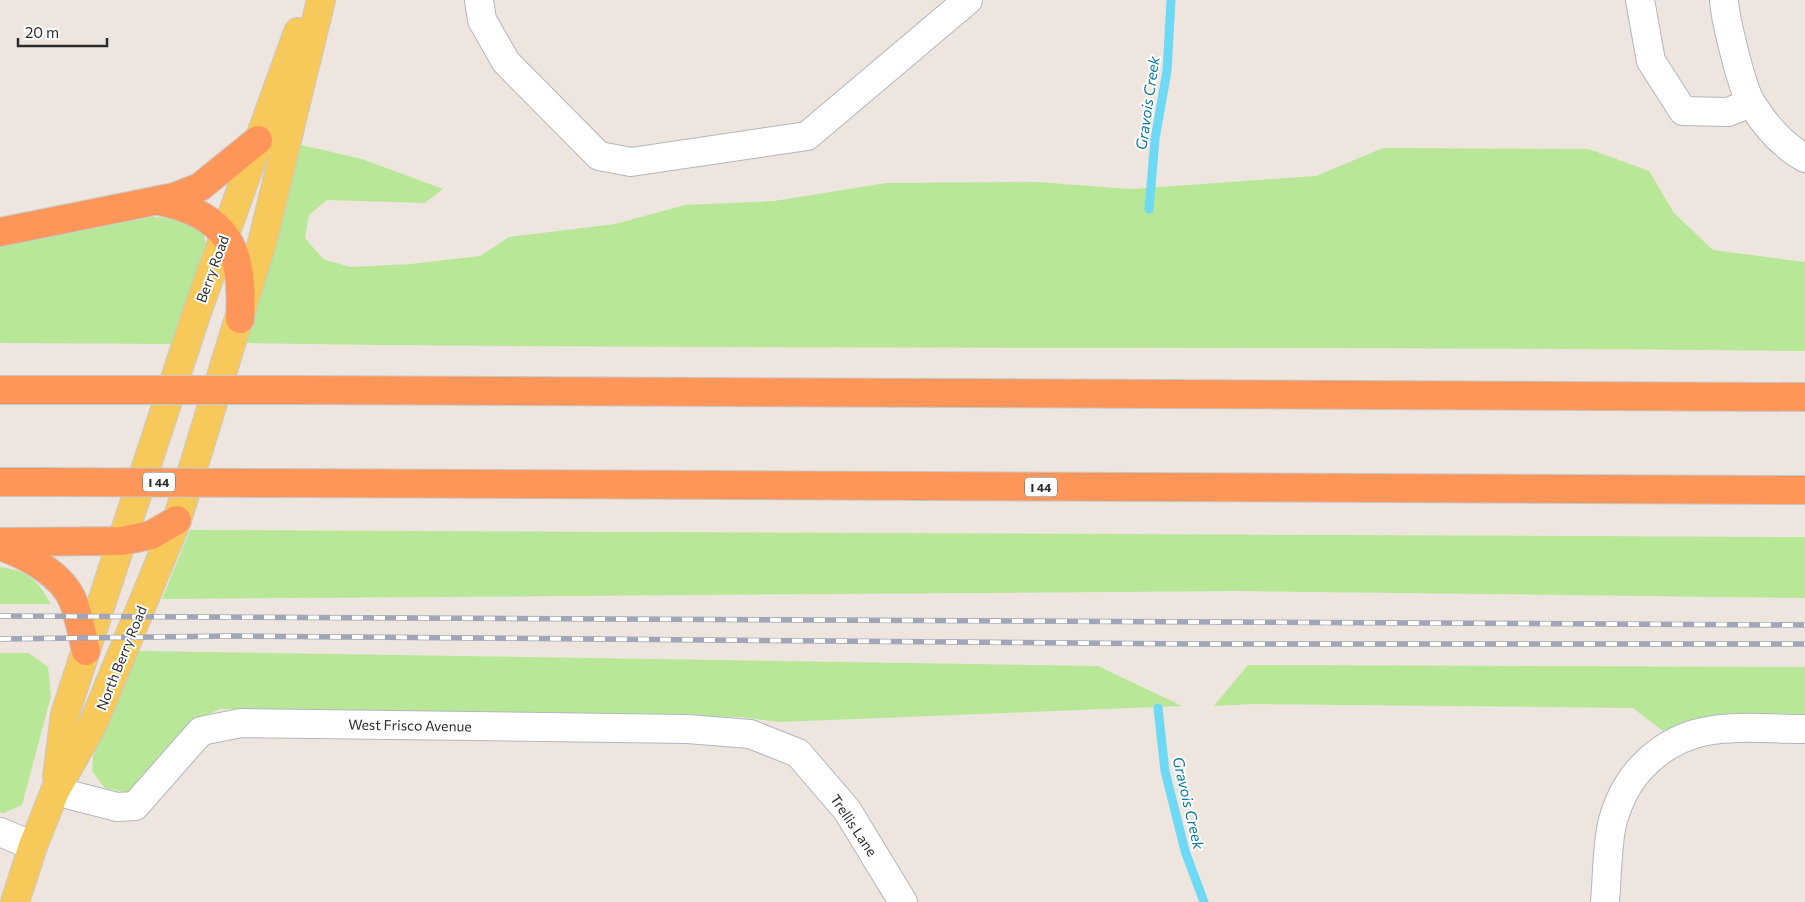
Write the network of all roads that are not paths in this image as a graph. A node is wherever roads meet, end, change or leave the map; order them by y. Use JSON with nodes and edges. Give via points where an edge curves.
{"nodes":[{"id":1,"x":310,"y":0,"type":"edge"},
{"id":2,"x":321,"y":0,"type":"edge"},
{"id":3,"x":479,"y":0,"type":"edge"},
{"id":4,"x":968,"y":0,"type":"edge"},
{"id":5,"x":1640,"y":0,"type":"edge"},
{"id":6,"x":1724,"y":0,"type":"edge"},
{"id":7,"x":1750,"y":102,"type":"junction"},
{"id":8,"x":258,"y":140,"type":"junction"},
{"id":9,"x":1805,"y":158,"type":"edge"},
{"id":10,"x":158,"y":201,"type":"junction"},
{"id":11,"x":0,"y":232,"type":"edge"},
{"id":12,"x":225,"y":234,"type":"junction"},
{"id":13,"x":240,"y":319,"type":"junction"},
{"id":14,"x":0,"y":390,"type":"edge"},
{"id":15,"x":1805,"y":397,"type":"edge"},
{"id":16,"x":0,"y":482,"type":"edge"},
{"id":17,"x":1805,"y":490,"type":"edge"},
{"id":18,"x":177,"y":520,"type":"junction"},
{"id":19,"x":122,"y":541,"type":"junction"},
{"id":20,"x":0,"y":542,"type":"edge"},
{"id":21,"x":0,"y":546,"type":"edge"},
{"id":22,"x":86,"y":651,"type":"junction"},
{"id":23,"x":1805,"y":729,"type":"edge"},
{"id":24,"x":798,"y":753,"type":"joint"},
{"id":25,"x":55,"y":791,"type":"junction"},
{"id":26,"x":0,"y":832,"type":"edge"},
{"id":27,"x":33,"y":846,"type":"junction"},
{"id":28,"x":15,"y":902,"type":"edge"},
{"id":29,"x":903,"y":902,"type":"edge"},
{"id":30,"x":1606,"y":902,"type":"edge"}],
"edges":[{"from":1,"to":8,"type":"main road","name":"Berry Road"},
{"from":2,"to":13,"type":"main road","via":[[262,243]]},
{"from":3,"to":4,"type":"street","via":[[482,20],[506,62],[598,156],[631,162],[807,136]]},
{"from":5,"to":7,"type":"street","via":[[1651,61],[1683,111],[1728,112]]},
{"from":6,"to":7,"type":"street","via":[[1724,15]]},
{"from":7,"to":9,"type":"street","via":[[1787,148]]},
{"from":8,"to":10,"type":"highway","via":[[200,188]]},
{"from":8,"to":12,"type":"main road","name":"Berry Road"},
{"from":10,"to":11,"type":"highway"},
{"from":10,"to":12,"type":"highway","via":[[185,206],[207,217]]},
{"from":12,"to":13,"type":"highway","via":[[237,263],[242,292]]},
{"from":12,"to":19,"type":"main road","name":"Berry Road"},
{"from":13,"to":18,"type":"main road"},
{"from":14,"to":15,"type":"highway","bridge":true},
{"from":16,"to":17,"type":"highway","number":"I 44","bridge":true},
{"from":18,"to":19,"type":"highway","via":[[151,535]]},
{"from":18,"to":25,"type":"main road","name":"North Berry Road","via":[[93,724]]},
{"from":19,"to":20,"type":"highway"},
{"from":19,"to":22,"type":"main road","name":"North Berry Road"},
{"from":21,"to":22,"type":"highway","via":[[25,555],[54,576],[72,599]]},
{"from":22,"to":25,"type":"main road","name":"North Berry Road","via":[[65,714]]},
{"from":23,"to":30,"type":"street","via":[[1721,728],[1679,738],[1654,754],[1623,793],[1611,829]]},
{"from":24,"to":25,"type":"street","name":"West Frisco Avenue","via":[[750,734],[688,729],[241,723],[201,731],[135,806],[118,807]]},
{"from":24,"to":29,"type":"street","name":"Trellis Lane","via":[[847,810]]},
{"from":25,"to":27,"type":"main road","name":"North Berry Road"},
{"from":26,"to":27,"type":"street"},
{"from":27,"to":28,"type":"main road","name":"North Berry Road"}]}
